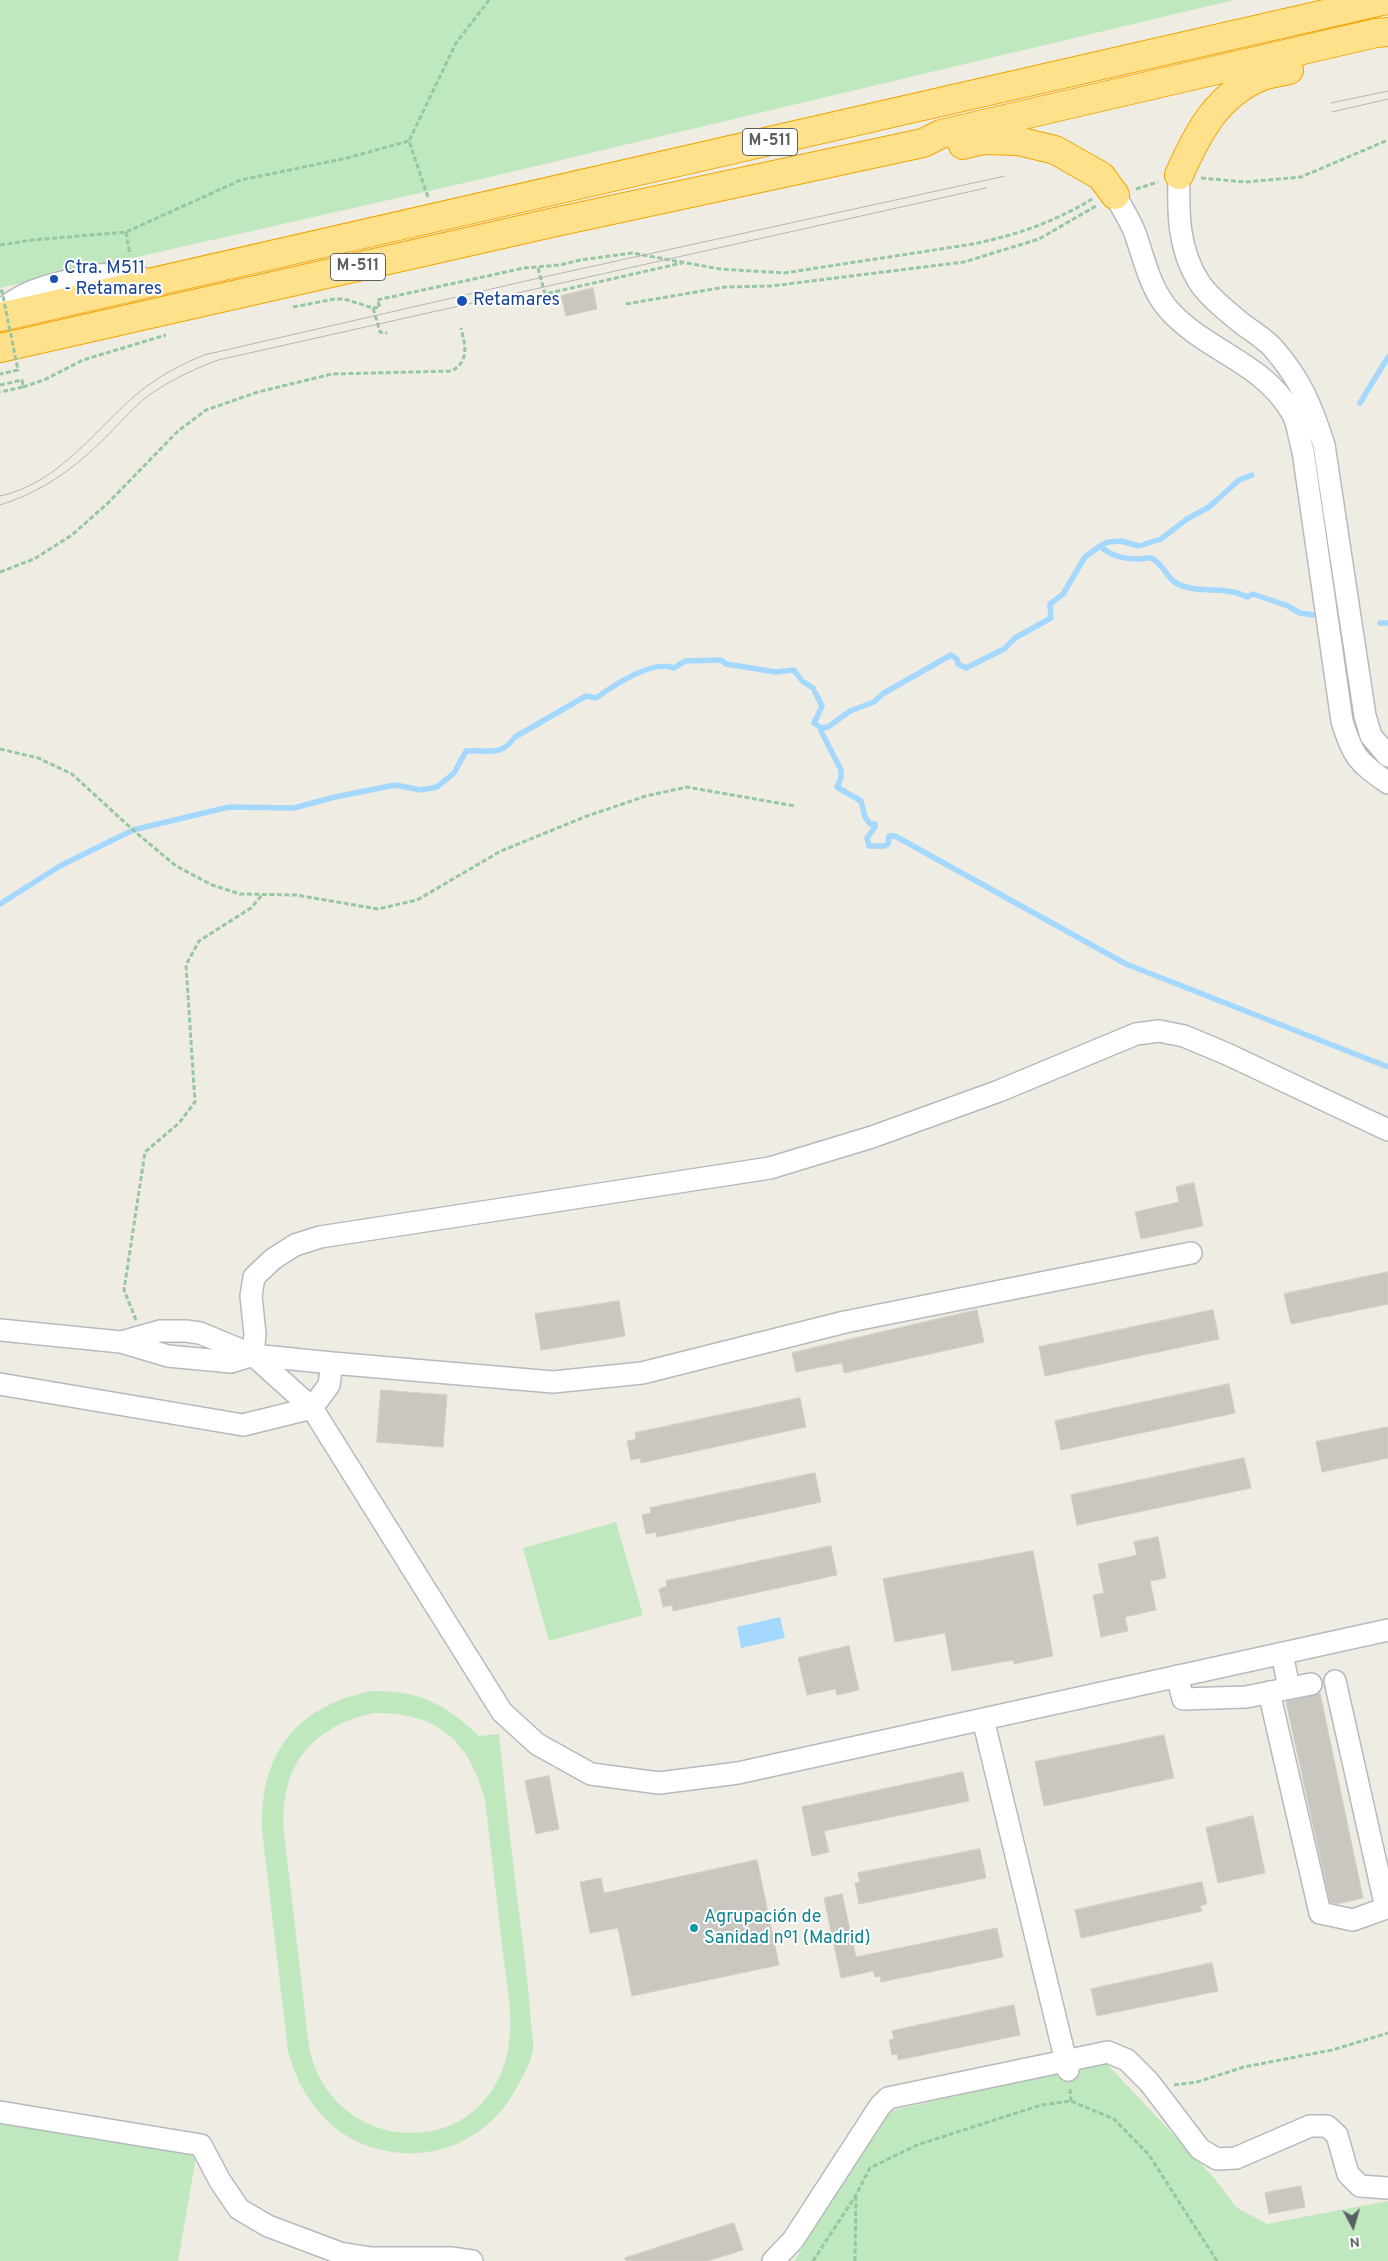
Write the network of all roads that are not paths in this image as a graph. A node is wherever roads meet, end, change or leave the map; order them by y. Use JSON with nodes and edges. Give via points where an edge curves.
{"nodes":[{"id":1,"x":1386,"y":0,"type":"edge"},
{"id":2,"x":1388,"y":32,"type":"edge"},
{"id":3,"x":1388,"y":40,"type":"edge"},
{"id":4,"x":923,"y":143,"type":"junction"},
{"id":5,"x":1179,"y":175,"type":"joint"},
{"id":6,"x":1112,"y":192,"type":"joint"},
{"id":7,"x":153,"y":283,"type":"junction"},
{"id":8,"x":0,"y":311,"type":"edge"},
{"id":9,"x":0,"y":317,"type":"edge"},
{"id":10,"x":1,"y":348,"type":"edge"},
{"id":11,"x":1372,"y":736,"type":"junction"},
{"id":12,"x":1350,"y":748,"type":"junction"},
{"id":13,"x":1388,"y":756,"type":"edge"},
{"id":14,"x":1388,"y":783,"type":"edge"},
{"id":15,"x":1388,"y":1130,"type":"edge"},
{"id":16,"x":1192,"y":1253,"type":"dead end"},
{"id":17,"x":0,"y":1330,"type":"edge"},
{"id":18,"x":253,"y":1354,"type":"junction"},
{"id":19,"x":332,"y":1364,"type":"junction"},
{"id":20,"x":0,"y":1384,"type":"edge"},
{"id":21,"x":312,"y":1408,"type":"junction"},
{"id":22,"x":1388,"y":1630,"type":"edge"},
{"id":23,"x":1282,"y":1653,"type":"junction"},
{"id":24,"x":1177,"y":1676,"type":"junction"},
{"id":25,"x":1335,"y":1681,"type":"dead end"},
{"id":26,"x":1311,"y":1684,"type":"dead end"},
{"id":27,"x":1290,"y":1688,"type":"junction"},
{"id":28,"x":1269,"y":1692,"type":"junction"},
{"id":29,"x":983,"y":1719,"type":"junction"},
{"id":30,"x":1067,"y":2065,"type":"junction"},
{"id":31,"x":0,"y":2112,"type":"edge"},
{"id":32,"x":1388,"y":2188,"type":"edge"},
{"id":33,"x":472,"y":2261,"type":"edge"},
{"id":34,"x":773,"y":2261,"type":"edge"}],
"edges":[{"from":1,"to":7,"type":"highway","number":"M-511"},
{"from":2,"to":4,"type":"highway","number":"M-511","via":[[941,134]]},
{"from":3,"to":5,"type":"highway","via":[[1380,47],[1262,77],[1232,94],[1207,120]]},
{"from":4,"to":6,"type":"highway","via":[[944,149],[983,140],[1018,141],[1056,150],[1100,176]]},
{"from":4,"to":10,"type":"highway","number":"M-511","via":[[551,223],[166,323]]},
{"from":5,"to":11,"type":"street","via":[[1178,214],[1183,246],[1200,283],[1234,318],[1271,346],[1294,373],[1311,403],[1324,445],[1365,716]]},
{"from":6,"to":12,"type":"street","via":[[1134,231],[1150,280],[1168,309],[1200,338],[1253,369],[1274,388],[1292,412],[1303,451],[1342,721]]},
{"from":7,"to":8,"type":"street","via":[[133,275],[95,276],[33,291]]},
{"from":7,"to":9,"type":"highway","number":"M-511"},
{"from":11,"to":12,"type":"street"},
{"from":11,"to":13,"type":"street"},
{"from":12,"to":14,"type":"street","via":[[1364,766]]},
{"from":15,"to":18,"type":"street","via":[[1184,1036],[1159,1031],[1136,1034],[999,1092],[872,1137],[770,1168],[320,1237],[294,1245],[254,1277],[251,1296],[255,1334]]},
{"from":16,"to":19,"type":"street","via":[[845,1322],[642,1373],[553,1382]]},
{"from":17,"to":18,"type":"street","via":[[121,1342],[160,1331],[186,1331],[200,1333]]},
{"from":18,"to":19,"type":"street"},
{"from":18,"to":21,"type":"street"},
{"from":19,"to":21,"type":"street","via":[[329,1385]]},
{"from":20,"to":21,"type":"street","via":[[243,1425]]},
{"from":21,"to":29,"type":"street","via":[[502,1712],[537,1744],[591,1774],[659,1782],[738,1773]]},
{"from":22,"to":23,"type":"street"},
{"from":23,"to":24,"type":"street"},
{"from":23,"to":27,"type":"street"},
{"from":24,"to":28,"type":"street","via":[[1183,1699],[1246,1697]]},
{"from":24,"to":29,"type":"street"},
{"from":25,"to":28,"type":"street","via":[[1386,1908],[1353,1920],[1320,1913]]},
{"from":26,"to":27,"type":"street"},
{"from":27,"to":28,"type":"street"},
{"from":29,"to":30,"type":"street"},
{"from":30,"to":32,"type":"street","via":[[1108,2052],[1127,2060],[1149,2082],[1200,2149],[1217,2159],[1236,2158],[1310,2126],[1327,2126],[1337,2135],[1348,2174],[1360,2186]]},
{"from":30,"to":34,"type":"street","via":[[888,2098],[793,2240]]},
{"from":31,"to":33,"type":"street","via":[[201,2145],[239,2209],[268,2226],[340,2253],[371,2258]]}]}
